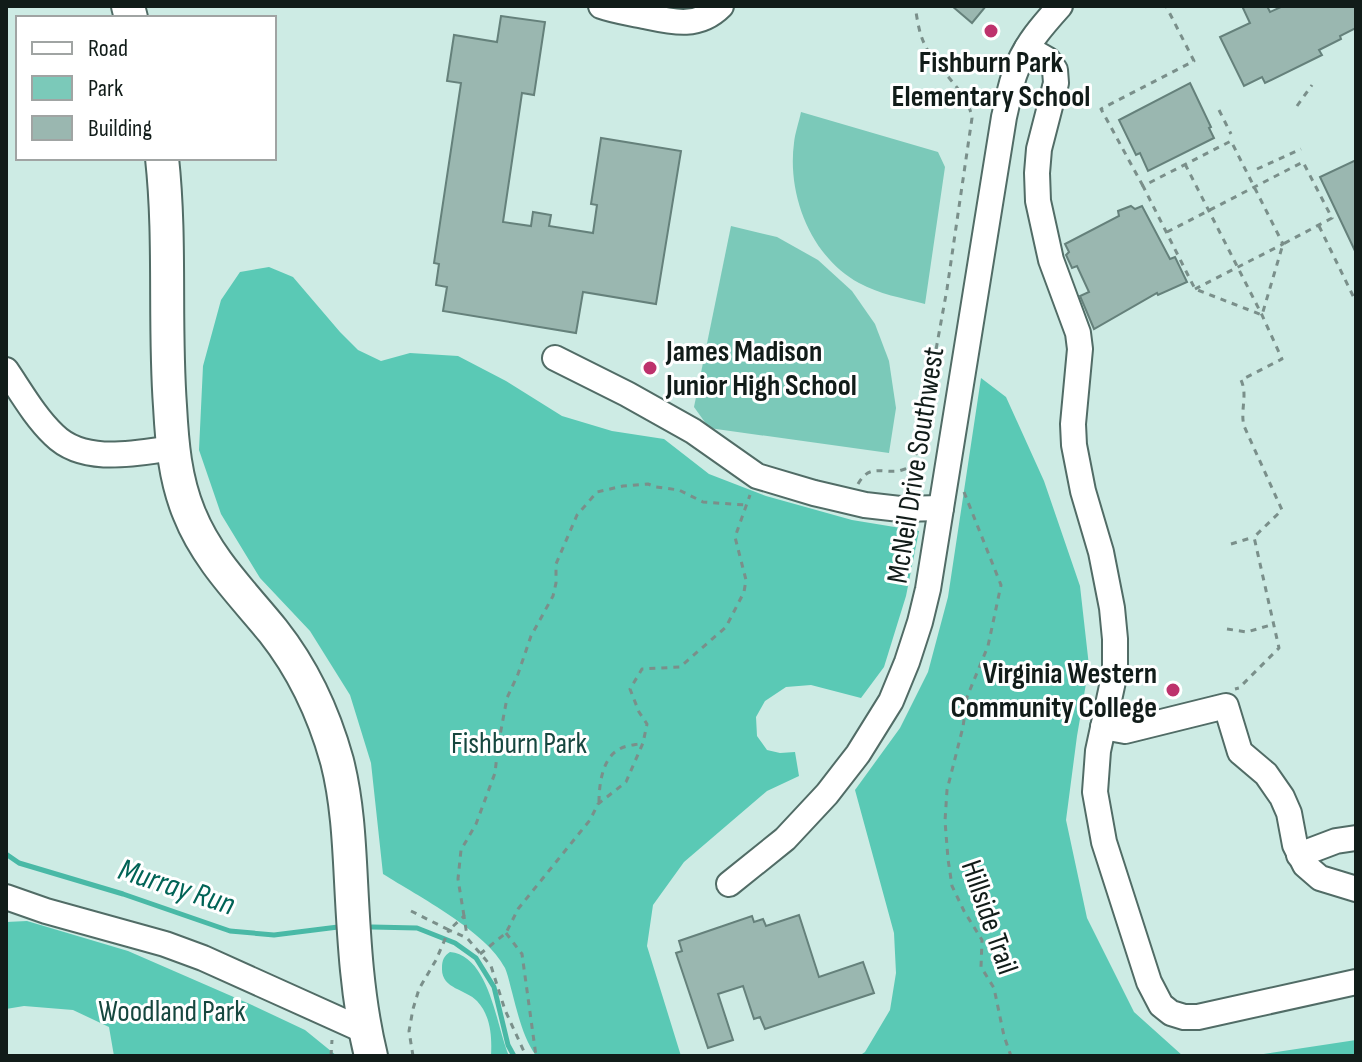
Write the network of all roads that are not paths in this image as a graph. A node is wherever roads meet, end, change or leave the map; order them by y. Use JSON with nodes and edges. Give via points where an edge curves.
{"nodes":[{"id":1,"x":601,"y":6,"type":"edge"},
{"id":2,"x":721,"y":6,"type":"edge"},
{"id":3,"x":1060,"y":6,"type":"edge"},
{"id":4,"x":1027,"y":48,"type":"junction"},
{"id":5,"x":162,"y":160,"type":"edge"},
{"id":6,"x":555,"y":358,"type":"dead end"},
{"id":7,"x":6,"y":370,"type":"edge"},
{"id":8,"x":173,"y":448,"type":"junction"},
{"id":9,"x":941,"y":508,"type":"junction"},
{"id":10,"x":1103,"y":727,"type":"junction"},
{"id":11,"x":1356,"y":838,"type":"edge"},
{"id":12,"x":1299,"y":855,"type":"junction"},
{"id":13,"x":729,"y":884,"type":"dead end"},
{"id":14,"x":1356,"y":889,"type":"edge"},
{"id":15,"x":6,"y":897,"type":"edge"},
{"id":16,"x":1356,"y":982,"type":"edge"},
{"id":17,"x":368,"y":1044,"type":"edge"}],
"edges":[{"from":1,"to":2,"type":"street","via":[[679,23],[702,20]]},
{"from":3,"to":4,"type":"street","name":"McNeil Drive Southwest"},
{"from":4,"to":9,"type":"street","name":"McNeil Drive Southwest","via":[[1004,117]]},
{"from":4,"to":10,"type":"street","via":[[1055,70],[1039,149],[1038,201],[1080,349],[1074,445],[1101,552],[1115,639],[1115,672]]},
{"from":5,"to":8,"type":"main road"},
{"from":6,"to":9,"type":"street","via":[[693,431],[757,476],[865,505]]},
{"from":7,"to":8,"type":"street","via":[[45,426],[66,445],[126,455]]},
{"from":8,"to":17,"type":"main road","via":[[181,491],[200,537],[295,663],[328,731],[344,796]]},
{"from":9,"to":13,"type":"street","name":"McNeil Drive Southwest","via":[[920,622],[891,701],[827,794],[785,839]]},
{"from":10,"to":12,"type":"street","via":[[1125,731],[1226,706],[1240,752],[1274,782],[1282,797]]},
{"from":10,"to":16,"type":"street","via":[[1095,792],[1104,842],[1161,1005],[1171,1013],[1198,1017]]},
{"from":11,"to":12,"type":"street"},
{"from":12,"to":14,"type":"street","via":[[1320,878]]},
{"from":15,"to":17,"type":"street","via":[[203,958]]}]}
